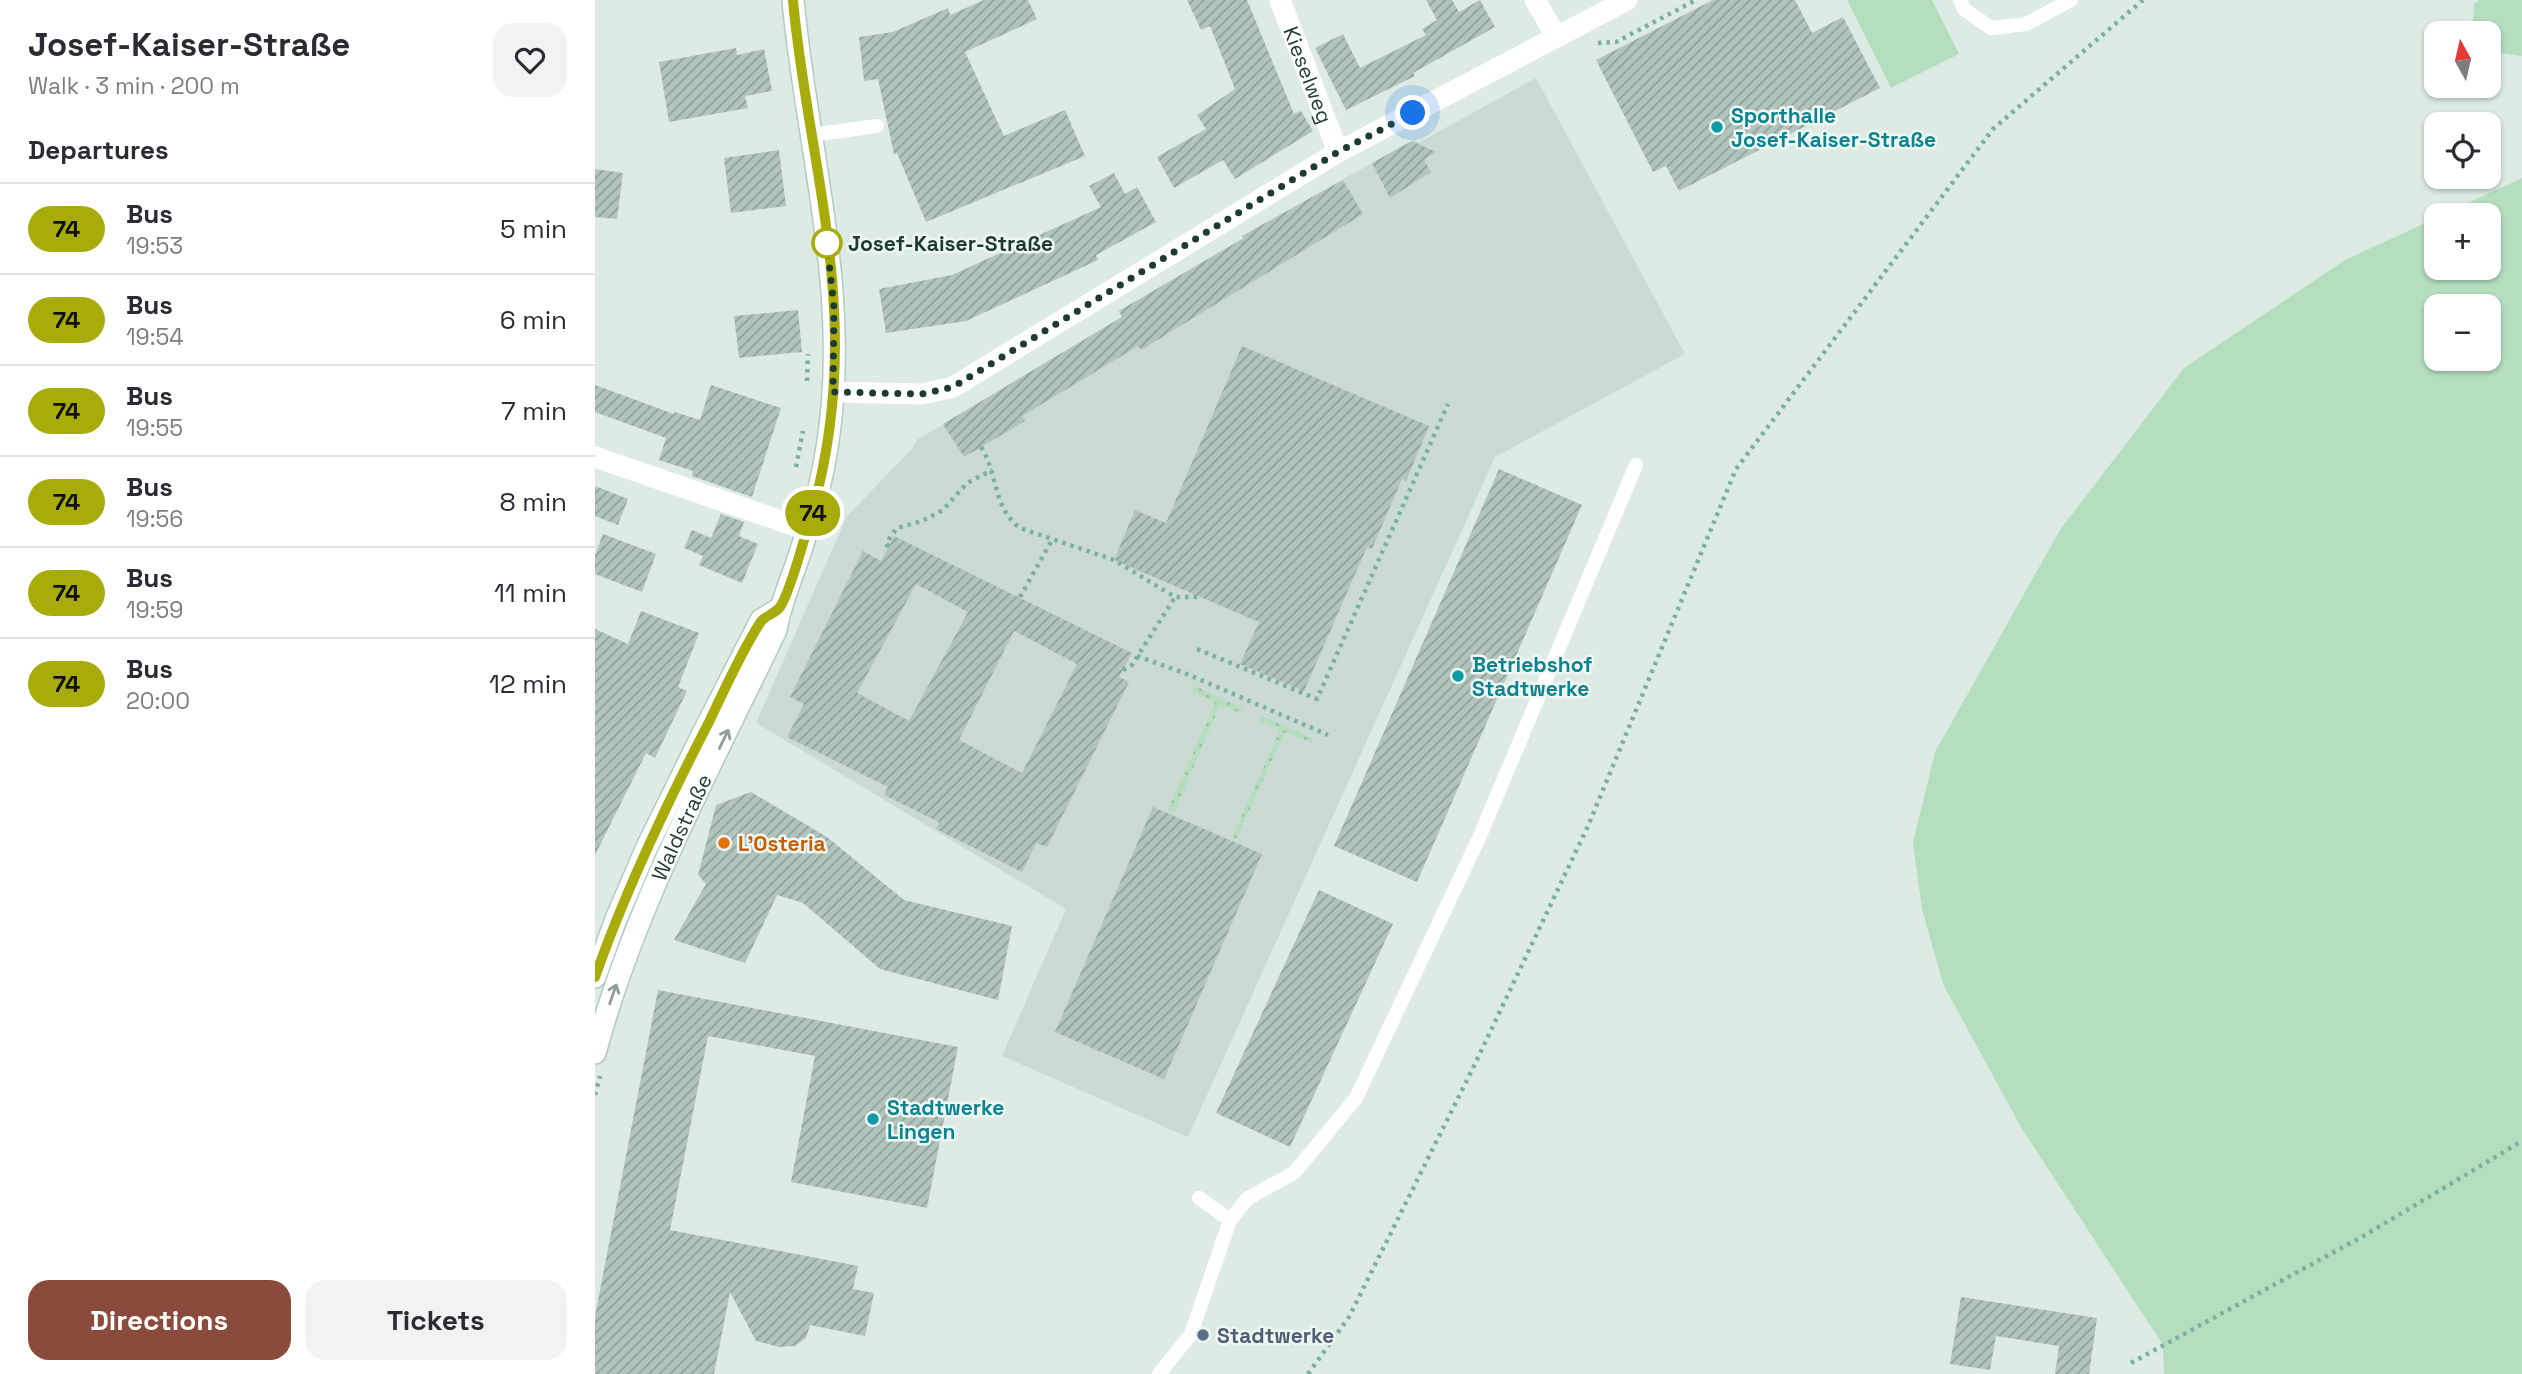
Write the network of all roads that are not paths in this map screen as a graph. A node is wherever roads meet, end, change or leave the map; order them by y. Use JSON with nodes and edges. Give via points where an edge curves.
{"nodes":[{"id":1,"x":793,"y":0,"type":"edge"},
{"id":2,"x":1280,"y":0,"type":"edge"},
{"id":3,"x":1535,"y":0,"type":"edge"},
{"id":4,"x":1627,"y":0,"type":"edge"},
{"id":5,"x":1960,"y":0,"type":"edge"},
{"id":6,"x":2071,"y":0,"type":"edge"},
{"id":7,"x":1556,"y":36,"type":"junction"},
{"id":8,"x":877,"y":126,"type":"dead end"},
{"id":9,"x":811,"y":135,"type":"junction"},
{"id":10,"x":1338,"y":152,"type":"junction"},
{"id":11,"x":833,"y":392,"type":"junction"},
{"id":12,"x":595,"y":457,"type":"edge"},
{"id":13,"x":1636,"y":465,"type":"dead end"},
{"id":14,"x":807,"y":530,"type":"junction"},
{"id":15,"x":779,"y":609,"type":"junction"},
{"id":16,"x":595,"y":977,"type":"edge"},
{"id":17,"x":599,"y":1019,"type":"edge"},
{"id":18,"x":598,"y":1062,"type":"edge"},
{"id":19,"x":1199,"y":1198,"type":"dead end"},
{"id":20,"x":1230,"y":1220,"type":"junction"},
{"id":21,"x":1159,"y":1374,"type":"edge"}],
"edges":[{"from":1,"to":9,"type":"street","name":"Waldstraße"},
{"from":2,"to":10,"type":"street","name":"Kieselweg"},
{"from":3,"to":7,"type":"street"},
{"from":4,"to":7,"type":"street"},
{"from":5,"to":6,"type":"lane","via":[[1964,9],[1991,28],[2026,24]]},
{"from":7,"to":10,"type":"street"},
{"from":8,"to":9,"type":"lane"},
{"from":9,"to":11,"type":"street","name":"Waldstraße","via":[[834,308]]},
{"from":10,"to":11,"type":"street","via":[[953,387],[922,394]]},
{"from":11,"to":14,"type":"street","name":"Waldstraße","via":[[823,466]]},
{"from":12,"to":14,"type":"street"},
{"from":13,"to":20,"type":"lane","via":[[1479,838],[1356,1098],[1294,1173],[1248,1198]]},
{"from":14,"to":15,"type":"street","name":"Waldstraße"},
{"from":15,"to":16,"type":"street","name":"Waldstraße","via":[[761,620],[703,733],[647,847]]},
{"from":17,"to":15,"type":"street","name":"Waldstraße","one_way":true,"via":[[652,889],[776,630]]},
{"from":17,"to":18,"type":"street","name":"Waldstraße"},
{"from":19,"to":20,"type":"lane"},
{"from":20,"to":21,"type":"lane","via":[[1191,1334]]}]}
